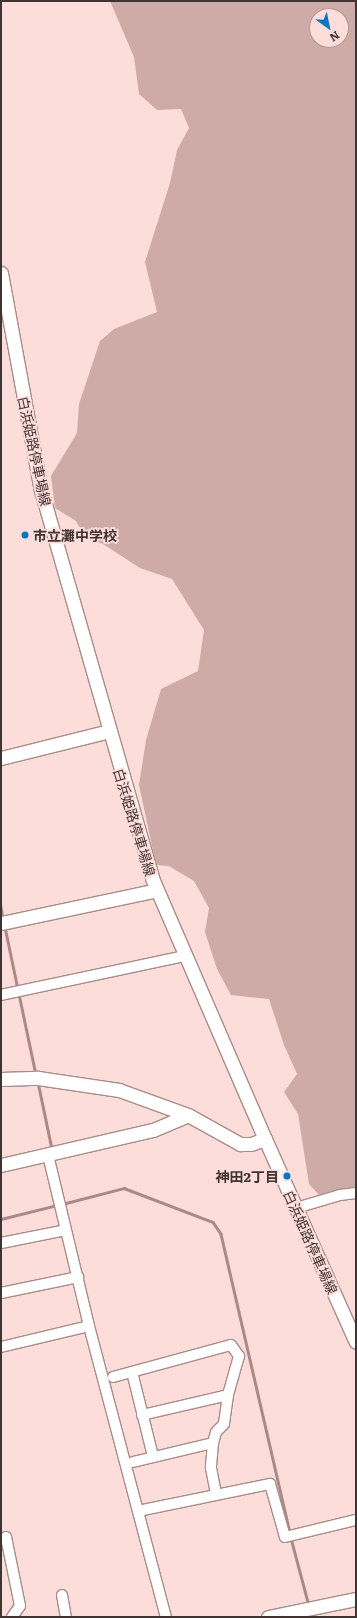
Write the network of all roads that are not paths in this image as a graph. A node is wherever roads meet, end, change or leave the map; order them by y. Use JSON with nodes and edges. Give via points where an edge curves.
{"nodes":[{"id":1,"x":1,"y":273,"type":"edge"},
{"id":2,"x":3,"y":291,"type":"edge"},
{"id":3,"x":109,"y":731,"type":"junction"},
{"id":4,"x":1,"y":758,"type":"edge"},
{"id":5,"x":157,"y":890,"type":"junction"},
{"id":6,"x":1,"y":924,"type":"edge"},
{"id":7,"x":185,"y":956,"type":"junction"},
{"id":8,"x":1,"y":995,"type":"edge"},
{"id":9,"x":1,"y":1079,"type":"edge"},
{"id":10,"x":188,"y":1115,"type":"junction"},
{"id":11,"x":264,"y":1139,"type":"junction"},
{"id":12,"x":48,"y":1154,"type":"junction"},
{"id":13,"x":1,"y":1165,"type":"edge"},
{"id":14,"x":356,"y":1193,"type":"edge"},
{"id":15,"x":296,"y":1208,"type":"junction"},
{"id":16,"x":66,"y":1230,"type":"junction"},
{"id":17,"x":1,"y":1243,"type":"edge"},
{"id":18,"x":78,"y":1277,"type":"junction"},
{"id":19,"x":1,"y":1293,"type":"edge"},
{"id":20,"x":89,"y":1326,"type":"junction"},
{"id":21,"x":356,"y":1342,"type":"edge"},
{"id":22,"x":1,"y":1347,"type":"edge"},
{"id":23,"x":132,"y":1372,"type":"junction"},
{"id":24,"x":113,"y":1377,"type":"dead end"},
{"id":25,"x":228,"y":1395,"type":"junction"},
{"id":26,"x":142,"y":1415,"type":"junction"},
{"id":27,"x":213,"y":1443,"type":"junction"},
{"id":28,"x":153,"y":1456,"type":"junction"},
{"id":29,"x":133,"y":1462,"type":"dead end"},
{"id":30,"x":216,"y":1494,"type":"junction"},
{"id":31,"x":138,"y":1511,"type":"junction"},
{"id":32,"x":356,"y":1520,"type":"edge"},
{"id":33,"x":6,"y":1537,"type":"dead end"},
{"id":34,"x":62,"y":1595,"type":"dead end"},
{"id":35,"x":356,"y":1599,"type":"edge"},
{"id":36,"x":12,"y":1617,"type":"edge"},
{"id":37,"x":66,"y":1617,"type":"edge"},
{"id":38,"x":166,"y":1617,"type":"edge"},
{"id":39,"x":268,"y":1617,"type":"edge"}],
"edges":[{"from":1,"to":2,"type":"main road","name":"白浜姫路停車場線"},
{"from":2,"to":3,"type":"main road","name":"白浜姫路停車場線","via":[[41,490]]},
{"from":3,"to":4,"type":"main road"},
{"from":3,"to":5,"type":"main road","name":"白浜姫路停車場線"},
{"from":5,"to":6,"type":"main road"},
{"from":5,"to":7,"type":"main road","name":"白浜姫路停車場線"},
{"from":7,"to":8,"type":"street"},
{"from":7,"to":11,"type":"main road","name":"白浜姫路停車場線"},
{"from":9,"to":10,"type":"main road","via":[[38,1078],[119,1090]]},
{"from":10,"to":11,"type":"main road","via":[[240,1144],[251,1144]]},
{"from":10,"to":12,"type":"main road","via":[[153,1130]]},
{"from":11,"to":15,"type":"main road","name":"白浜姫路停車場線"},
{"from":12,"to":13,"type":"main road"},
{"from":12,"to":16,"type":"street"},
{"from":14,"to":15,"type":"street"},
{"from":15,"to":21,"type":"main road","name":"白浜姫路停車場線"},
{"from":16,"to":17,"type":"street"},
{"from":16,"to":18,"type":"street"},
{"from":18,"to":19,"type":"street"},
{"from":18,"to":20,"type":"street"},
{"from":20,"to":22,"type":"street"},
{"from":20,"to":31,"type":"street"},
{"from":23,"to":24,"type":"street"},
{"from":23,"to":25,"type":"street","via":[[231,1345],[240,1356]]},
{"from":23,"to":26,"type":"street"},
{"from":25,"to":26,"type":"street"},
{"from":25,"to":27,"type":"street","via":[[224,1424],[216,1432]]},
{"from":26,"to":28,"type":"street"},
{"from":27,"to":28,"type":"street"},
{"from":27,"to":30,"type":"street","via":[[211,1468]]},
{"from":28,"to":29,"type":"street"},
{"from":30,"to":31,"type":"street"},
{"from":30,"to":32,"type":"street","via":[[270,1484],[285,1537]]},
{"from":31,"to":38,"type":"street"},
{"from":33,"to":36,"type":"street","via":[[20,1606]]},
{"from":34,"to":37,"type":"street"},
{"from":35,"to":39,"type":"main road"}]}
